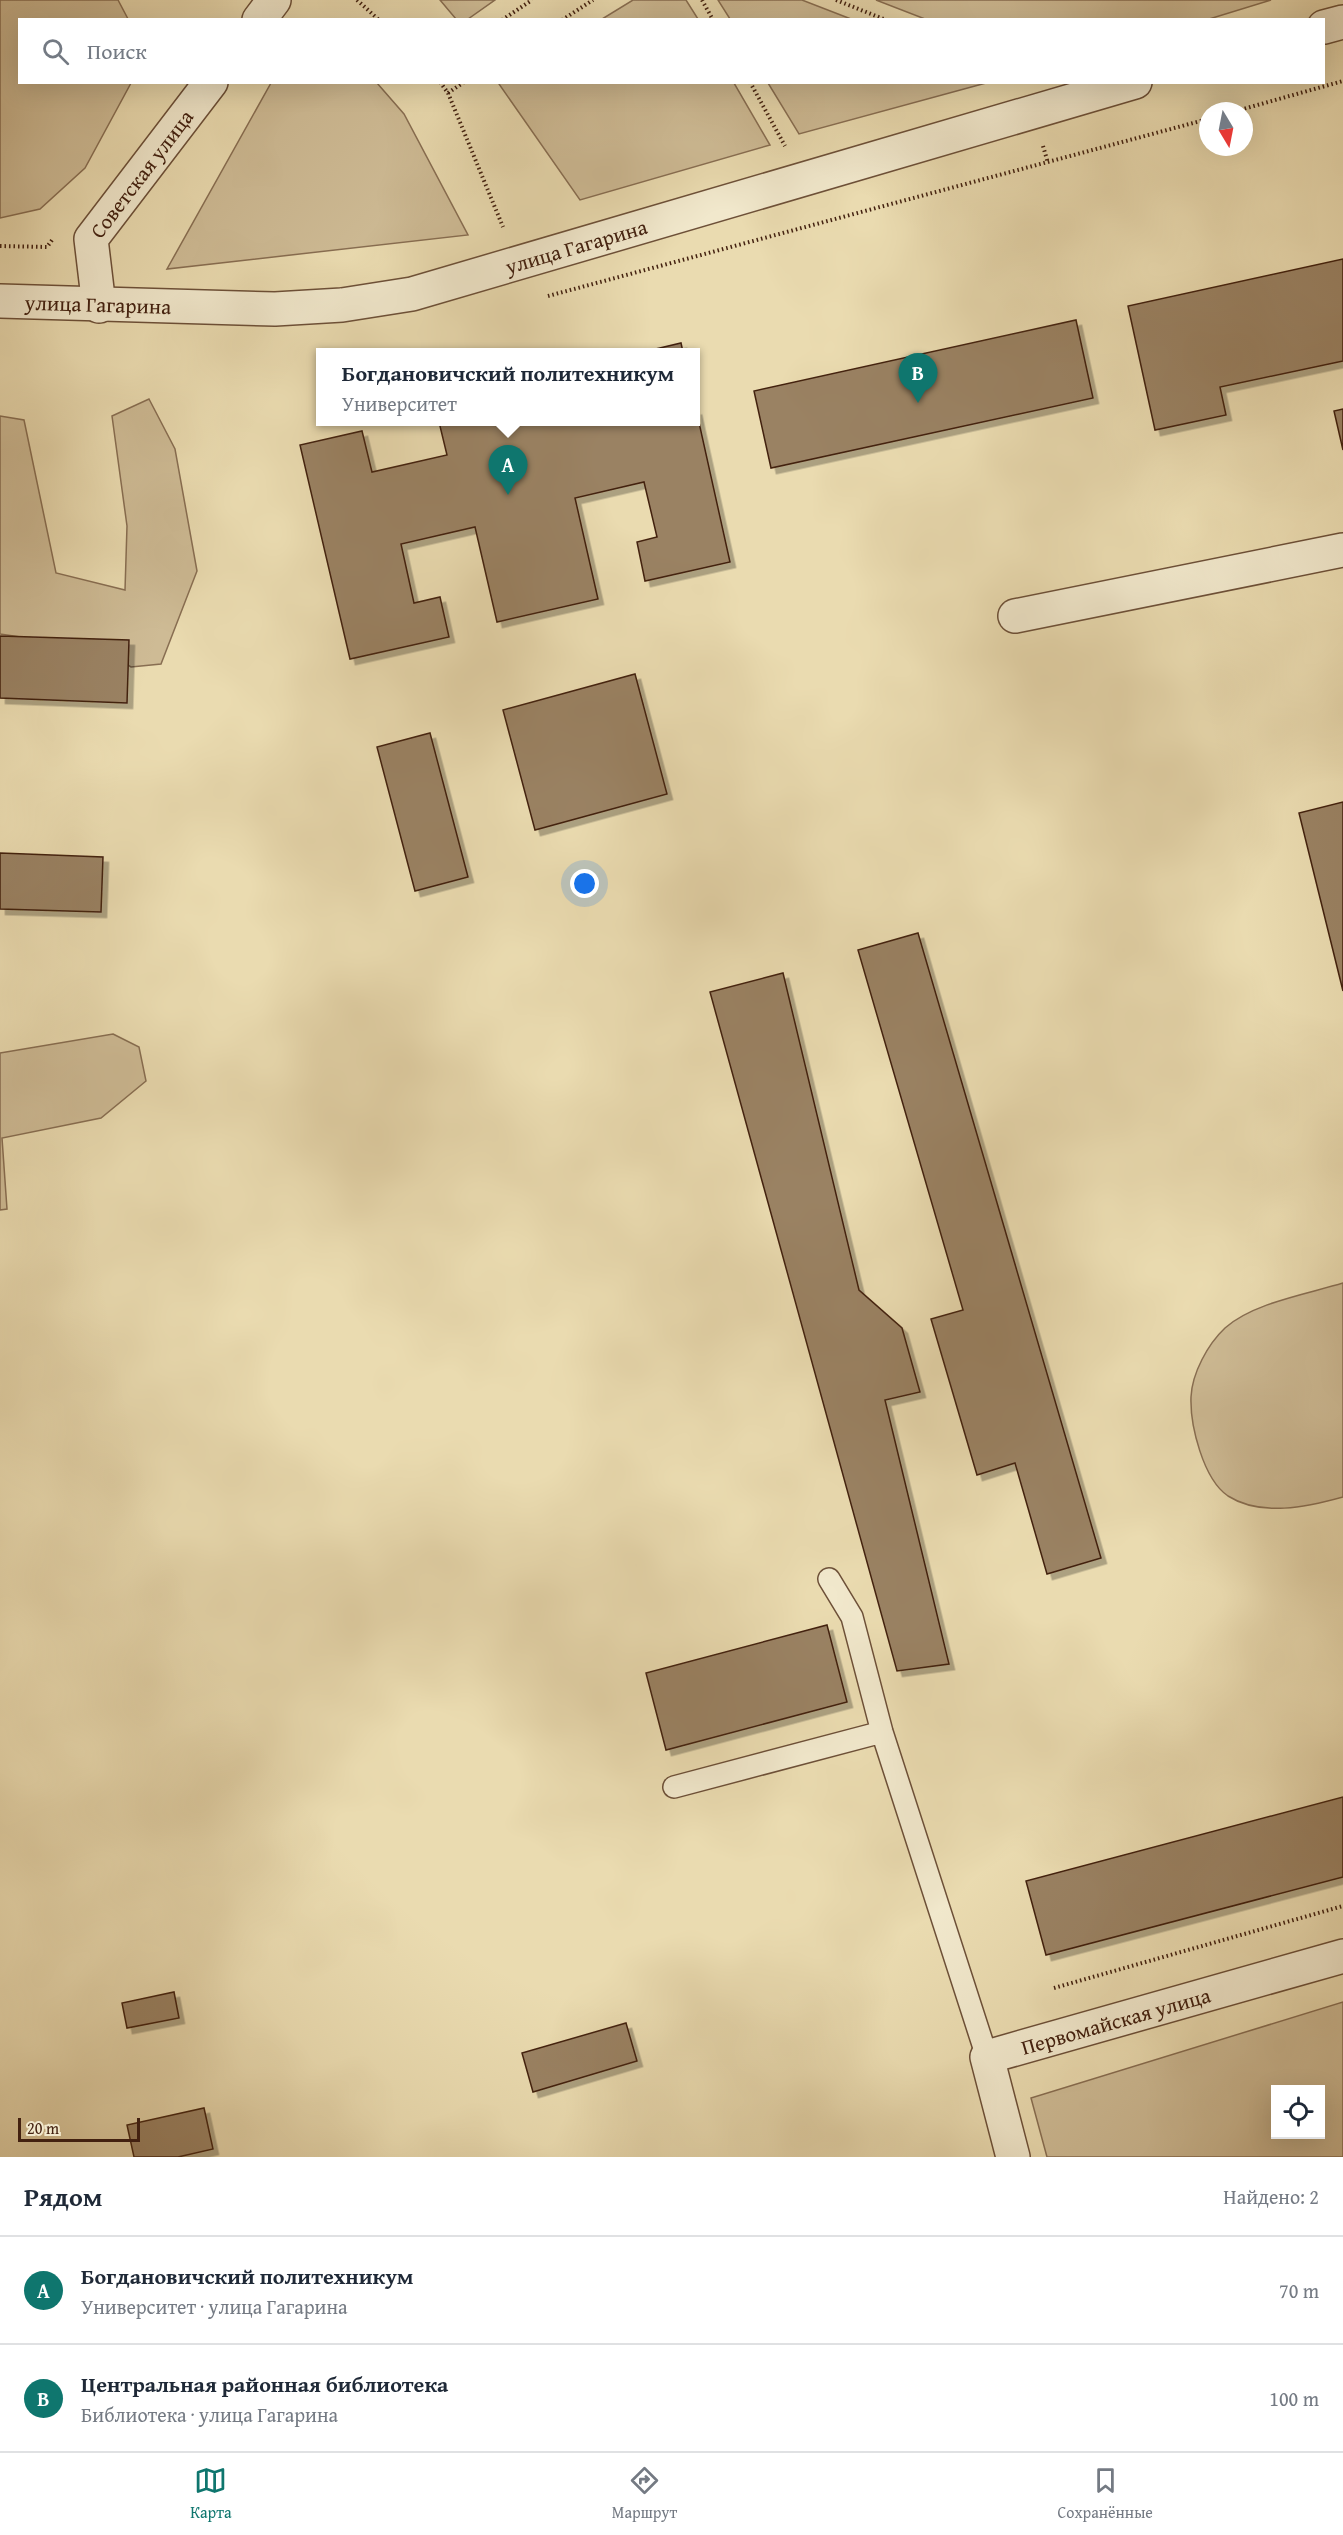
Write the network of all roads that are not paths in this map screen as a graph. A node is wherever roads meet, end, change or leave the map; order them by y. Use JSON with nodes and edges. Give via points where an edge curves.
{"nodes":[{"id":1,"x":274,"y":0,"type":"edge"},
{"id":2,"x":260,"y":18,"type":"edge"},
{"id":3,"x":1343,"y":22,"type":"edge"},
{"id":4,"x":1325,"y":26,"type":"edge"},
{"id":5,"x":209,"y":84,"type":"edge"},
{"id":6,"x":1128,"y":84,"type":"edge"},
{"id":7,"x":0,"y":301,"type":"edge"},
{"id":8,"x":99,"y":306,"type":"junction"},
{"id":9,"x":1343,"y":550,"type":"edge"},
{"id":10,"x":1015,"y":616,"type":"dead end"},
{"id":11,"x":829,"y":1579,"type":"dead end"},
{"id":12,"x":882,"y":1732,"type":"junction"},
{"id":13,"x":674,"y":1787,"type":"dead end"},
{"id":14,"x":1343,"y":1956,"type":"edge"},
{"id":15,"x":987,"y":2057,"type":"junction"},
{"id":16,"x":1013,"y":2157,"type":"edge"}],
"edges":[{"from":1,"to":2,"type":"street"},
{"from":3,"to":4,"type":"street"},
{"from":5,"to":8,"type":"street","name":"Советская улица","via":[[91,240]]},
{"from":6,"to":8,"type":"street","name":"улица Гагарина","via":[[412,294],[342,305],[274,309]]},
{"from":7,"to":8,"type":"street","name":"улица Гагарина"},
{"from":9,"to":10,"type":"street"},
{"from":11,"to":12,"type":"lane","via":[[852,1617]]},
{"from":12,"to":13,"type":"lane"},
{"from":12,"to":15,"type":"lane"},
{"from":14,"to":15,"type":"street","name":"Первомайская улица"},
{"from":15,"to":16,"type":"street"}]}
